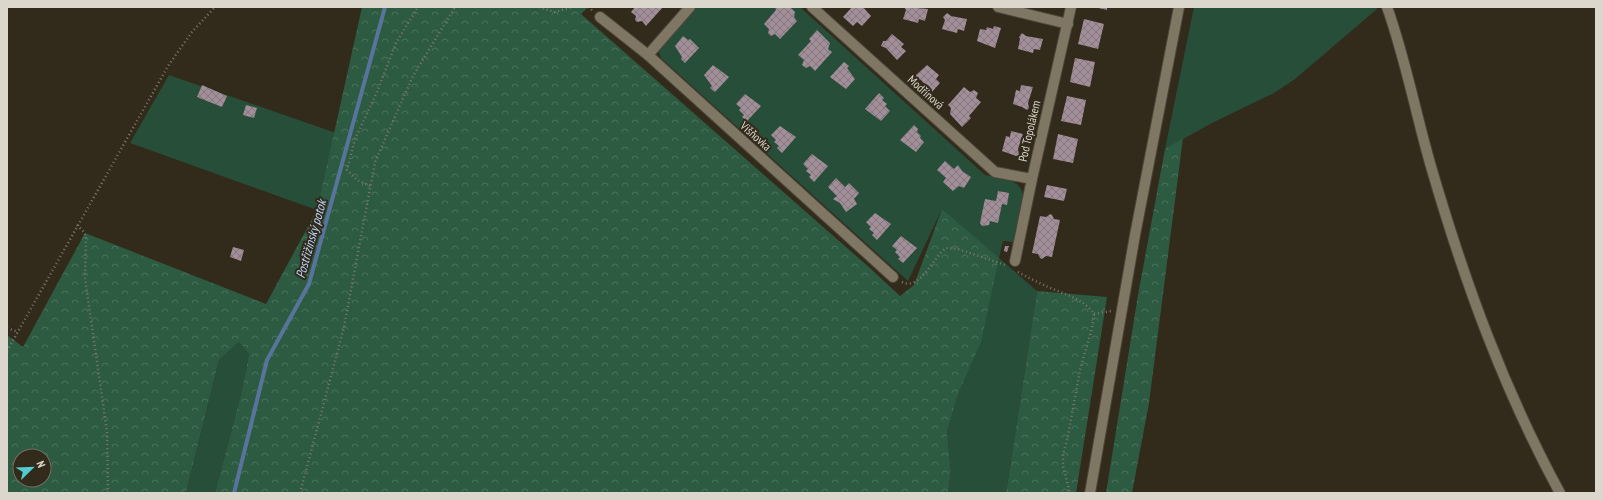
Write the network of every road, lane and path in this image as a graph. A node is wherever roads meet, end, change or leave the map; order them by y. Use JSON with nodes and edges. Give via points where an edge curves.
{"nodes":[{"id":1,"x":215,"y":7,"type":"edge"},
{"id":2,"x":418,"y":7,"type":"edge"},
{"id":3,"x":455,"y":7,"type":"edge"},
{"id":4,"x":539,"y":7,"type":"edge"},
{"id":5,"x":573,"y":7,"type":"edge"},
{"id":6,"x":690,"y":7,"type":"edge"},
{"id":7,"x":812,"y":7,"type":"edge"},
{"id":8,"x":998,"y":7,"type":"edge"},
{"id":9,"x":1071,"y":7,"type":"edge"},
{"id":10,"x":1179,"y":7,"type":"edge"},
{"id":11,"x":1387,"y":7,"type":"edge"},
{"id":12,"x":600,"y":17,"type":"dead end"},
{"id":13,"x":1068,"y":24,"type":"junction"},
{"id":14,"x":648,"y":55,"type":"junction"},
{"id":15,"x":1032,"y":179,"type":"junction"},
{"id":16,"x":370,"y":186,"type":"junction"},
{"id":17,"x":77,"y":225,"type":"junction"},
{"id":18,"x":1013,"y":266,"type":"junction"},
{"id":19,"x":893,"y":277,"type":"joint"},
{"id":20,"x":1122,"y":309,"type":"junction"},
{"id":21,"x":1094,"y":314,"type":"junction"},
{"id":22,"x":7,"y":328,"type":"edge"},
{"id":23,"x":18,"y":332,"type":"junction"},
{"id":24,"x":7,"y":351,"type":"edge"},
{"id":25,"x":108,"y":493,"type":"edge"},
{"id":26,"x":300,"y":493,"type":"edge"},
{"id":27,"x":1070,"y":493,"type":"edge"},
{"id":28,"x":1090,"y":493,"type":"edge"},
{"id":29,"x":1560,"y":493,"type":"edge"}],
"edges":[{"from":1,"to":17,"type":"path","via":[[192,32],[168,66]]},
{"from":2,"to":16,"type":"path","via":[[396,43],[355,139],[347,170],[357,180]]},
{"from":3,"to":16,"type":"path","via":[[413,76],[374,162]]},
{"from":4,"to":5,"type":"path","via":[[555,12]]},
{"from":6,"to":14,"type":"street"},
{"from":7,"to":15,"type":"street","name":"Modřínová","via":[[995,172]]},
{"from":8,"to":13,"type":"street"},
{"from":9,"to":13,"type":"street","name":"Pod Topolákem"},
{"from":10,"to":20,"type":"street"},
{"from":11,"to":29,"type":"street","via":[[1431,169],[1461,264],[1509,392]]},
{"from":12,"to":14,"type":"street","name":"Višňovka"},
{"from":13,"to":15,"type":"street","name":"Pod Topolákem"},
{"from":14,"to":19,"type":"street","name":"Višňovka"},
{"from":15,"to":18,"type":"street","name":"Pod Topolákem"},
{"from":16,"to":26,"type":"path","via":[[344,327]]},
{"from":17,"to":23,"type":"path"},
{"from":17,"to":25,"type":"path","via":[[86,237],[85,278],[107,432]]},
{"from":18,"to":19,"type":"path","via":[[952,247],[942,250],[914,283],[906,284]]},
{"from":18,"to":21,"type":"path","via":[[1046,286],[1074,297]]},
{"from":20,"to":21,"type":"path"},
{"from":20,"to":28,"type":"street"},
{"from":21,"to":27,"type":"path","via":[[1063,453],[1062,466]]},
{"from":22,"to":23,"type":"path"},
{"from":23,"to":24,"type":"path"}]}
